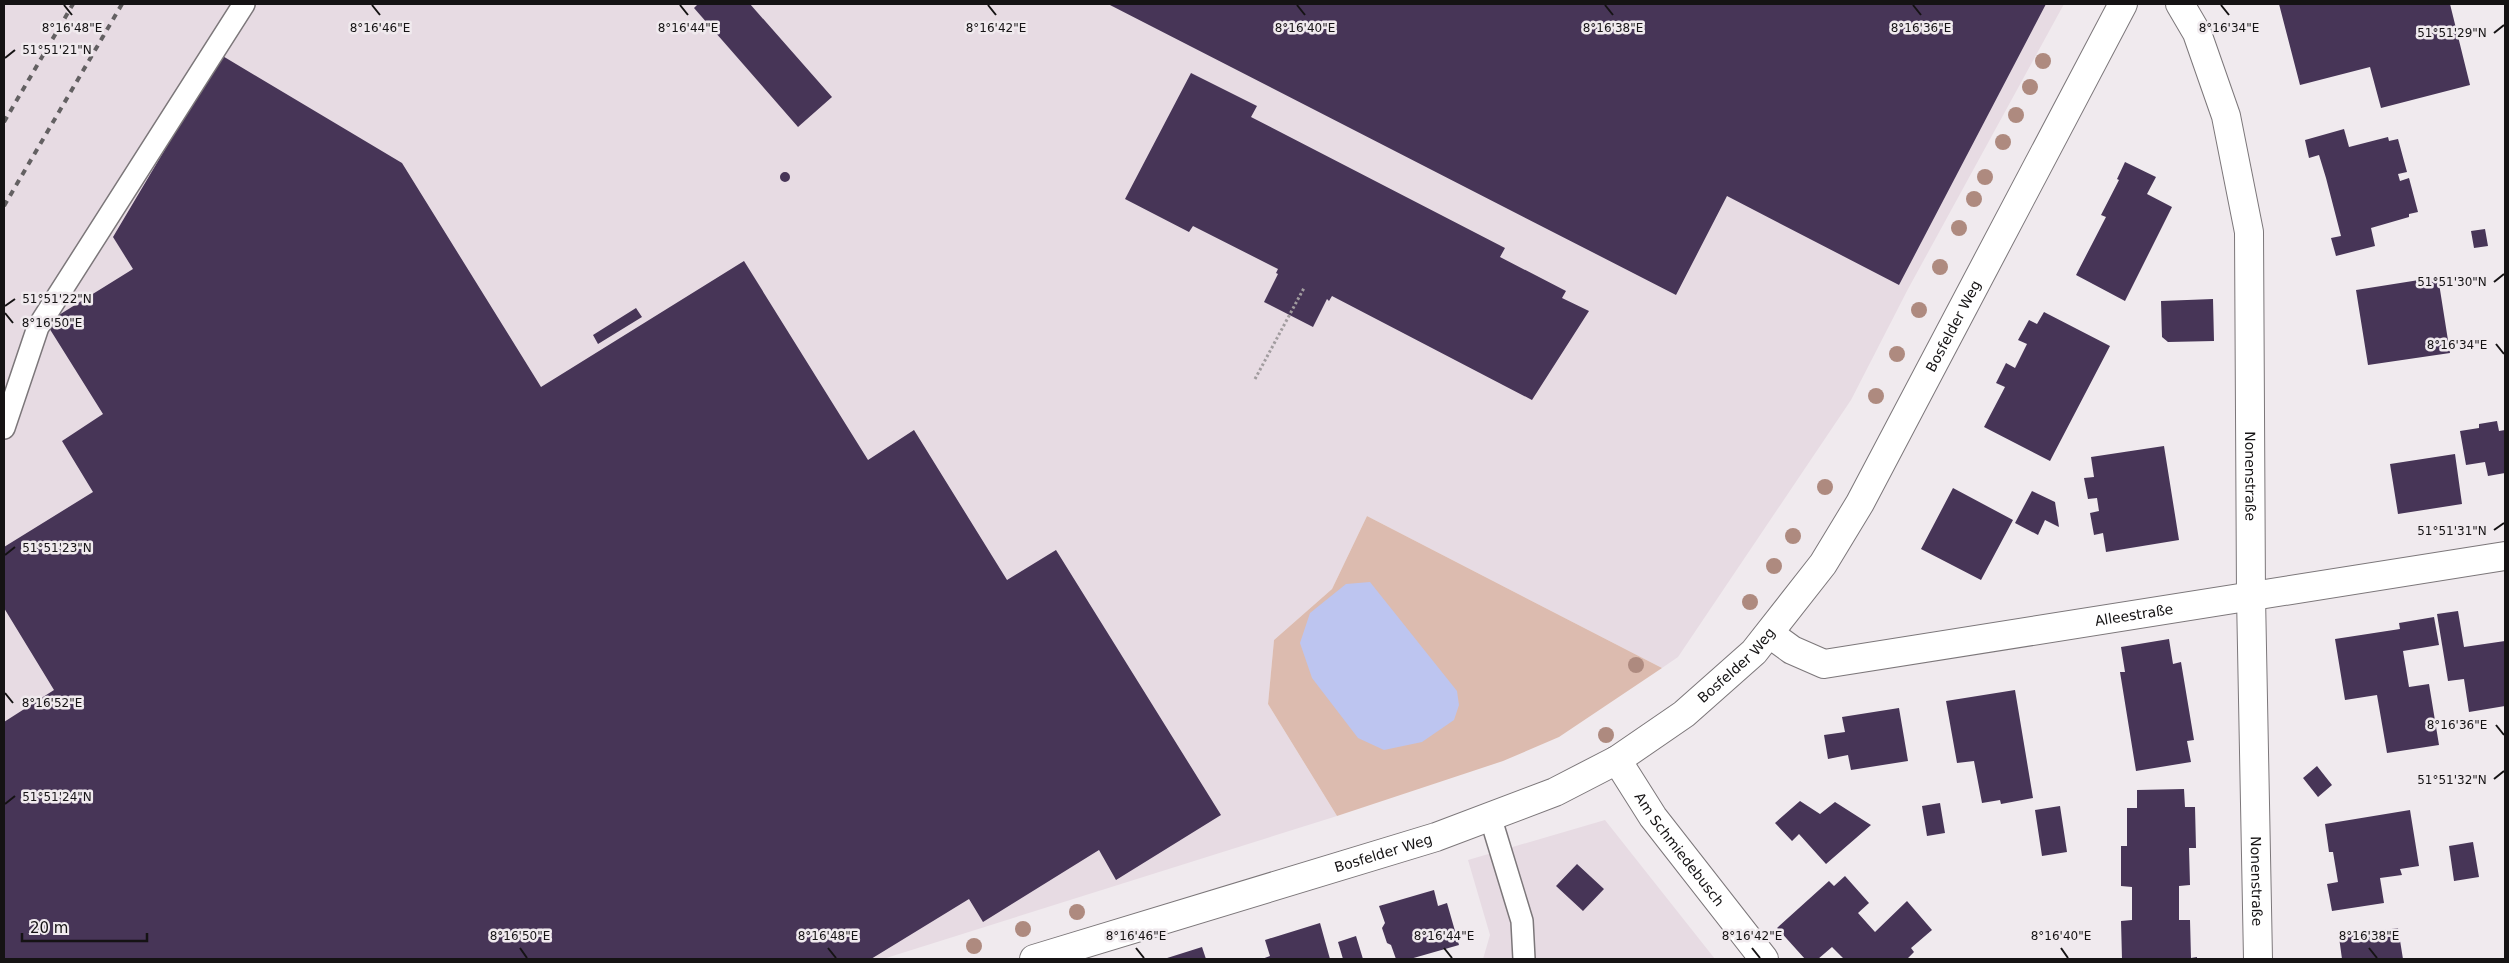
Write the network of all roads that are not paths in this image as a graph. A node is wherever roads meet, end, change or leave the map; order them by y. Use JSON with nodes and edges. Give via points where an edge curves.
{"nodes":[{"id":1,"x":244,"y":4,"type":"edge"},
{"id":2,"x":2123,"y":4,"type":"edge"},
{"id":3,"x":2180,"y":4,"type":"edge"},
{"id":4,"x":4,"y":428,"type":"edge"},
{"id":5,"x":2505,"y":556,"type":"edge"},
{"id":6,"x":2251,"y":596,"type":"junction"},
{"id":7,"x":1770,"y":634,"type":"junction"},
{"id":8,"x":1617,"y":760,"type":"junction"},
{"id":9,"x":1490,"y":816,"type":"junction"},
{"id":10,"x":1034,"y":959,"type":"edge"},
{"id":11,"x":1524,"y":959,"type":"edge"},
{"id":12,"x":1764,"y":959,"type":"edge"},
{"id":13,"x":2258,"y":959,"type":"edge"}],
"edges":[{"from":1,"to":4,"type":"lane","via":[[38,327]]},
{"from":2,"to":7,"type":"street","name":"Bosfelder Weg","via":[[1860,503],[1823,564]]},
{"from":3,"to":6,"type":"street","name":"Nonenstraße","via":[[2197,33],[2226,116],[2249,232]]},
{"from":5,"to":6,"type":"street","name":"Alleestraße"},
{"from":6,"to":7,"type":"street","name":"Alleestraße","via":[[1824,664],[1792,650]]},
{"from":6,"to":13,"type":"street","name":"Nonenstraße"},
{"from":7,"to":8,"type":"street","name":"Bosfelder Weg","via":[[1684,714]]},
{"from":8,"to":9,"type":"street","name":"Bosfelder Weg","via":[[1555,792]]},
{"from":8,"to":12,"type":"street","name":"Am Schmiedebusch","via":[[1653,817]]},
{"from":9,"to":10,"type":"street","name":"Bosfelder Weg","via":[[1436,836]]},
{"from":9,"to":11,"type":"lane","via":[[1522,922]]}]}
